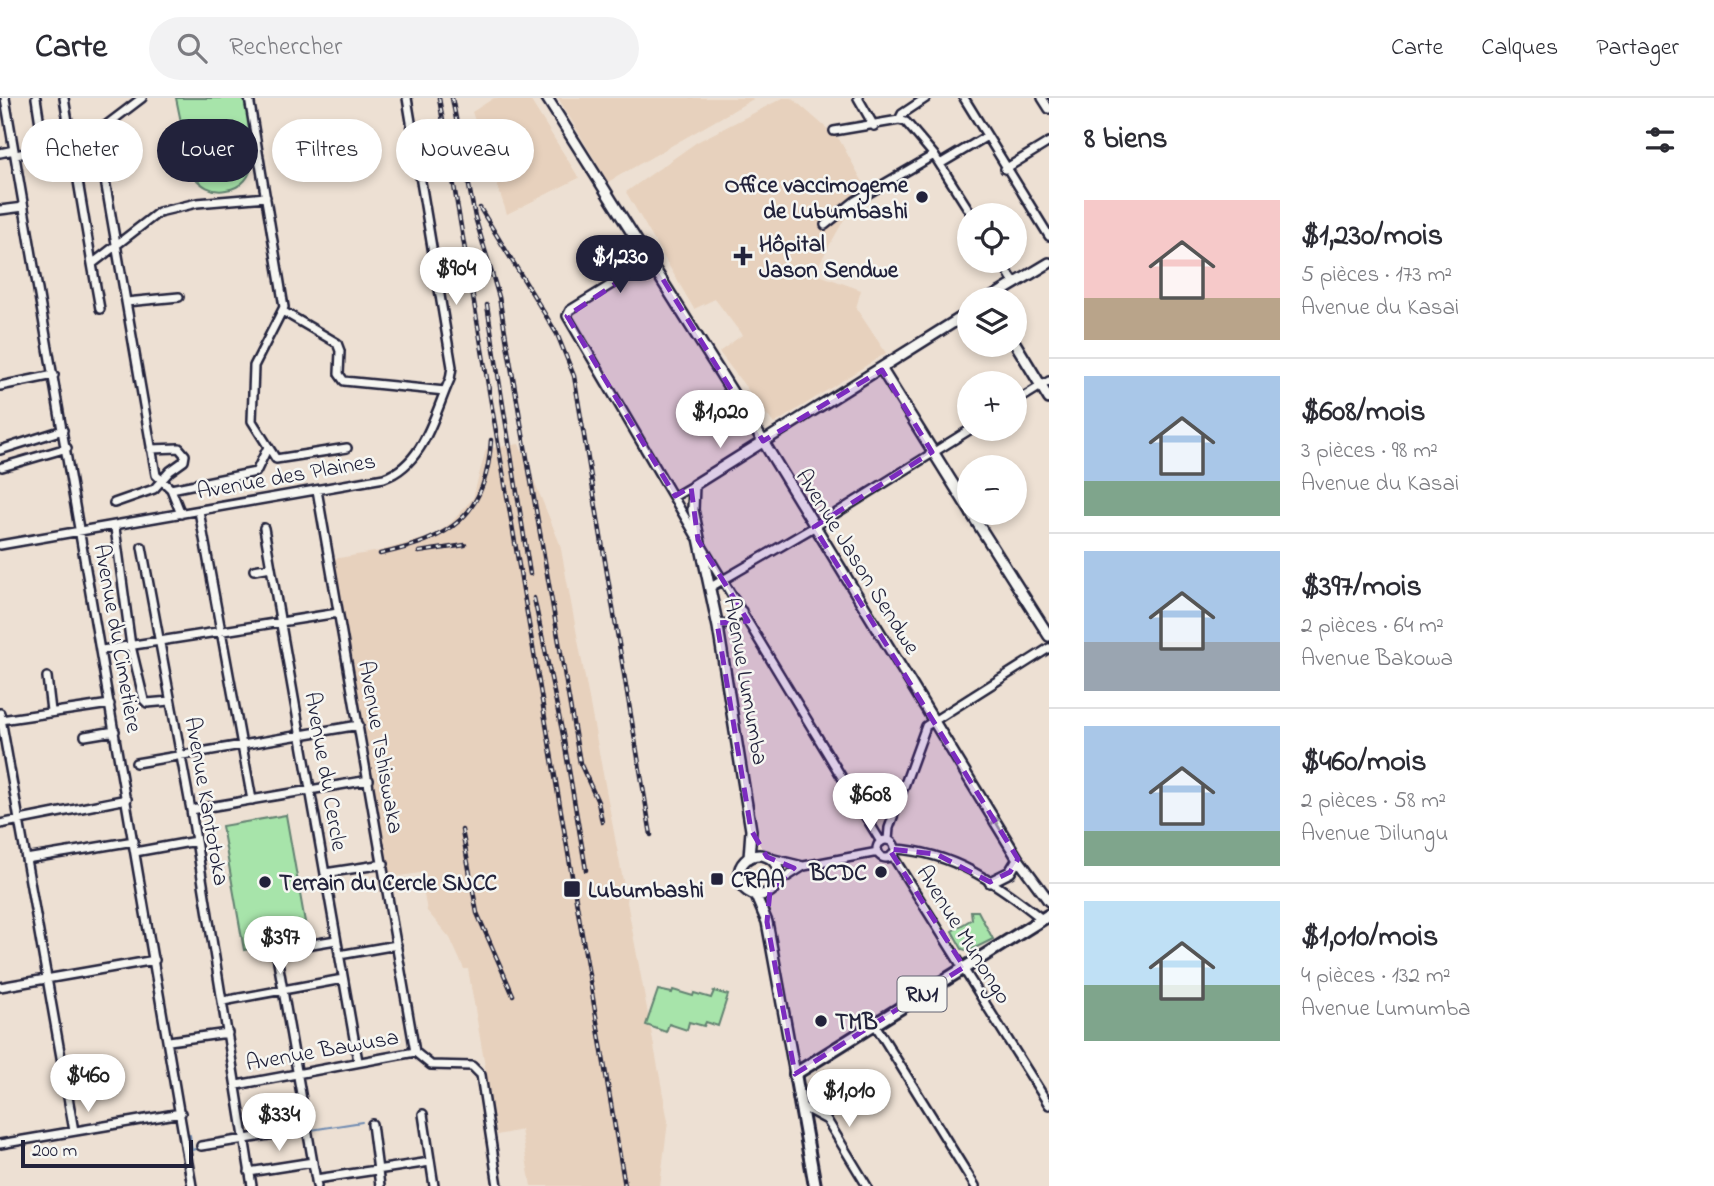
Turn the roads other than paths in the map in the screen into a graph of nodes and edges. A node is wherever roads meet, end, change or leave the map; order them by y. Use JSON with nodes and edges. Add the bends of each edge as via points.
{"nodes":[{"id":1,"x":5,"y":98,"type":"edge"},
{"id":2,"x":36,"y":98,"type":"edge"},
{"id":3,"x":64,"y":98,"type":"edge"},
{"id":4,"x":142,"y":98,"type":"edge"},
{"id":5,"x":249,"y":98,"type":"edge"},
{"id":6,"x":407,"y":98,"type":"edge"},
{"id":7,"x":547,"y":98,"type":"edge"},
{"id":8,"x":858,"y":98,"type":"edge"},
{"id":9,"x":926,"y":98,"type":"edge"},
{"id":10,"x":964,"y":98,"type":"edge"},
{"id":11,"x":1042,"y":98,"type":"edge"},
{"id":12,"x":1049,"y":109,"type":"edge"},
{"id":13,"x":39,"y":119,"type":"edge"},
{"id":14,"x":68,"y":119,"type":"edge"},
{"id":15,"x":116,"y":119,"type":"edge"},
{"id":16,"x":899,"y":120,"type":"junction"},
{"id":17,"x":874,"y":126,"type":"junction"},
{"id":18,"x":834,"y":131,"type":"dead end"},
{"id":19,"x":987,"y":136,"type":"junction"},
{"id":20,"x":1049,"y":142,"type":"edge"},
{"id":21,"x":21,"y":152,"type":"edge"},
{"id":22,"x":0,"y":153,"type":"edge"},
{"id":23,"x":15,"y":153,"type":"junction"},
{"id":24,"x":934,"y":155,"type":"junction"},
{"id":25,"x":940,"y":164,"type":"junction"},
{"id":26,"x":1005,"y":169,"type":"junction"},
{"id":27,"x":78,"y":182,"type":"edge"},
{"id":28,"x":106,"y":182,"type":"edge"},
{"id":29,"x":266,"y":197,"type":"junction"},
{"id":30,"x":964,"y":203,"type":"edge"},
{"id":31,"x":24,"y":206,"type":"junction"},
{"id":32,"x":0,"y":210,"type":"edge"},
{"id":33,"x":825,"y":225,"type":"dead end"},
{"id":34,"x":1049,"y":236,"type":"edge"},
{"id":35,"x":117,"y":244,"type":"junction"},
{"id":36,"x":650,"y":260,"type":"junction"},
{"id":37,"x":1049,"y":263,"type":"edge"},
{"id":38,"x":92,"y":264,"type":"junction"},
{"id":39,"x":1008,"y":273,"type":"edge"},
{"id":40,"x":1015,"y":284,"type":"junction"},
{"id":41,"x":1010,"y":287,"type":"edge"},
{"id":42,"x":179,"y":297,"type":"dead end"},
{"id":43,"x":126,"y":302,"type":"junction"},
{"id":44,"x":100,"y":309,"type":"dead end"},
{"id":45,"x":284,"y":312,"type":"junction"},
{"id":46,"x":957,"y":321,"type":"edge"},
{"id":47,"x":1025,"y":357,"type":"edge"},
{"id":48,"x":882,"y":370,"type":"junction"},
{"id":49,"x":54,"y":374,"type":"junction"},
{"id":50,"x":1045,"y":384,"type":"edge"},
{"id":51,"x":0,"y":386,"type":"edge"},
{"id":52,"x":445,"y":391,"type":"junction"},
{"id":53,"x":1027,"y":395,"type":"edge"},
{"id":54,"x":1049,"y":399,"type":"edge"},
{"id":55,"x":63,"y":430,"type":"junction"},
{"id":56,"x":957,"y":437,"type":"edge"},
{"id":57,"x":0,"y":439,"type":"edge"},
{"id":58,"x":763,"y":441,"type":"junction"},
{"id":59,"x":66,"y":448,"type":"junction"},
{"id":60,"x":347,"y":448,"type":"dead end"},
{"id":61,"x":2,"y":449,"type":"edge"},
{"id":62,"x":151,"y":449,"type":"junction"},
{"id":63,"x":267,"y":449,"type":"junction"},
{"id":64,"x":933,"y":452,"type":"junction"},
{"id":65,"x":2,"y":467,"type":"dead end"},
{"id":66,"x":161,"y":482,"type":"junction"},
{"id":67,"x":694,"y":485,"type":"junction"},
{"id":68,"x":171,"y":489,"type":"junction"},
{"id":69,"x":317,"y":490,"type":"junction"},
{"id":70,"x":957,"y":491,"type":"edge"},
{"id":71,"x":675,"y":496,"type":"junction"},
{"id":72,"x":114,"y":503,"type":"dead end"},
{"id":73,"x":199,"y":511,"type":"junction"},
{"id":74,"x":181,"y":514,"type":"junction"},
{"id":75,"x":978,"y":525,"type":"edge"},
{"id":76,"x":814,"y":527,"type":"junction"},
{"id":77,"x":115,"y":528,"type":"junction"},
{"id":78,"x":264,"y":528,"type":"dead end"},
{"id":79,"x":82,"y":533,"type":"junction"},
{"id":80,"x":698,"y":540,"type":"junction"},
{"id":81,"x":0,"y":545,"type":"edge"},
{"id":82,"x":142,"y":547,"type":"dead end"},
{"id":83,"x":271,"y":567,"type":"junction"},
{"id":84,"x":254,"y":570,"type":"dead end"},
{"id":85,"x":724,"y":582,"type":"junction"},
{"id":86,"x":709,"y":588,"type":"junction"},
{"id":87,"x":743,"y":611,"type":"junction"},
{"id":88,"x":338,"y":613,"type":"junction"},
{"id":89,"x":281,"y":623,"type":"junction"},
{"id":90,"x":717,"y":623,"type":"junction"},
{"id":91,"x":223,"y":632,"type":"junction"},
{"id":92,"x":1049,"y":636,"type":"edge"},
{"id":93,"x":161,"y":642,"type":"junction"},
{"id":94,"x":131,"y":646,"type":"junction"},
{"id":95,"x":1049,"y":648,"type":"edge"},
{"id":96,"x":102,"y":650,"type":"junction"},
{"id":97,"x":47,"y":677,"type":"dead end"},
{"id":98,"x":170,"y":701,"type":"junction"},
{"id":99,"x":110,"y":704,"type":"junction"},
{"id":100,"x":51,"y":711,"type":"junction"},
{"id":101,"x":1,"y":716,"type":"edge"},
{"id":102,"x":934,"y":719,"type":"junction"},
{"id":103,"x":359,"y":726,"type":"junction"},
{"id":104,"x":115,"y":731,"type":"junction"},
{"id":105,"x":85,"y":736,"type":"dead end"},
{"id":106,"x":301,"y":736,"type":"junction"},
{"id":107,"x":242,"y":746,"type":"junction"},
{"id":108,"x":180,"y":755,"type":"junction"},
{"id":109,"x":136,"y":763,"type":"dead end"},
{"id":110,"x":369,"y":780,"type":"junction"},
{"id":111,"x":310,"y":790,"type":"junction"},
{"id":112,"x":127,"y":799,"type":"junction"},
{"id":113,"x":251,"y":800,"type":"junction"},
{"id":114,"x":191,"y":810,"type":"junction"},
{"id":115,"x":18,"y":821,"type":"junction"},
{"id":116,"x":0,"y":824,"type":"edge"},
{"id":117,"x":751,"y":830,"type":"junction"},
{"id":118,"x":134,"y":841,"type":"junction"},
{"id":119,"x":196,"y":841,"type":"junction"},
{"id":120,"x":885,"y":841,"type":"junction"},
{"id":121,"x":135,"y":852,"type":"junction"},
{"id":122,"x":878,"y":852,"type":"junction"},
{"id":123,"x":894,"y":852,"type":"junction"},
{"id":124,"x":749,"y":858,"type":"junction"},
{"id":125,"x":769,"y":858,"type":"junction"},
{"id":126,"x":26,"y":859,"type":"junction"},
{"id":127,"x":1018,"y":859,"type":"junction"},
{"id":128,"x":383,"y":864,"type":"junction"},
{"id":129,"x":804,"y":866,"type":"junction"},
{"id":130,"x":325,"y":873,"type":"junction"},
{"id":131,"x":990,"y":882,"type":"junction"},
{"id":132,"x":777,"y":883,"type":"junction"},
{"id":133,"x":770,"y":891,"type":"junction"},
{"id":134,"x":755,"y":894,"type":"junction"},
{"id":135,"x":1049,"y":901,"type":"edge"},
{"id":136,"x":1047,"y":916,"type":"edge"},
{"id":137,"x":767,"y":922,"type":"junction"},
{"id":138,"x":337,"y":940,"type":"junction"},
{"id":139,"x":397,"y":945,"type":"junction"},
{"id":140,"x":339,"y":955,"type":"junction"},
{"id":141,"x":155,"y":960,"type":"junction"},
{"id":142,"x":964,"y":967,"type":"junction"},
{"id":143,"x":47,"y":979,"type":"junction"},
{"id":144,"x":343,"y":979,"type":"junction"},
{"id":145,"x":0,"y":987,"type":"edge"},
{"id":146,"x":283,"y":990,"type":"junction"},
{"id":147,"x":223,"y":1001,"type":"junction"},
{"id":148,"x":874,"y":1023,"type":"junction"},
{"id":149,"x":228,"y":1032,"type":"junction"},
{"id":150,"x":169,"y":1041,"type":"junction"},
{"id":151,"x":415,"y":1052,"type":"junction"},
{"id":152,"x":358,"y":1061,"type":"junction"},
{"id":153,"x":298,"y":1073,"type":"junction"},
{"id":154,"x":795,"y":1074,"type":"junction"},
{"id":155,"x":237,"y":1084,"type":"junction"},
{"id":156,"x":1049,"y":1105,"type":"edge"},
{"id":157,"x":801,"y":1106,"type":"junction"},
{"id":158,"x":181,"y":1113,"type":"junction"},
{"id":159,"x":423,"y":1114,"type":"dead end"},
{"id":160,"x":372,"y":1124,"type":"dead end"},
{"id":161,"x":307,"y":1129,"type":"junction"},
{"id":162,"x":74,"y":1131,"type":"junction"},
{"id":163,"x":244,"y":1139,"type":"junction"},
{"id":164,"x":0,"y":1144,"type":"edge"},
{"id":165,"x":201,"y":1146,"type":"dead end"},
{"id":166,"x":313,"y":1162,"type":"junction"},
{"id":167,"x":430,"y":1162,"type":"junction"},
{"id":168,"x":378,"y":1170,"type":"junction"},
{"id":169,"x":249,"y":1172,"type":"junction"},
{"id":170,"x":316,"y":1183,"type":"edge"},
{"id":171,"x":192,"y":1186,"type":"edge"},
{"id":172,"x":252,"y":1186,"type":"edge"},
{"id":173,"x":380,"y":1186,"type":"edge"},
{"id":174,"x":434,"y":1186,"type":"edge"},
{"id":175,"x":498,"y":1186,"type":"edge"},
{"id":176,"x":815,"y":1186,"type":"edge"},
{"id":177,"x":867,"y":1186,"type":"edge"},
{"id":178,"x":975,"y":1186,"type":"edge"}],
"edges":[{"from":1,"to":23,"type":"street","name":"Avenue du Cimetière"},
{"from":2,"to":13,"type":"street"},
{"from":3,"to":14,"type":"street"},
{"from":4,"to":15,"type":"street"},
{"from":5,"to":29,"type":"street"},
{"from":6,"to":52,"type":"street","name":"Avenue des Plaines","via":[[451,362]]},
{"from":7,"to":36,"type":"main road","name":"Avenue Jason Sendwe"},
{"from":8,"to":17,"type":"street"},
{"from":9,"to":16,"type":"street"},
{"from":10,"to":19,"type":"street"},
{"from":11,"to":12,"type":"street"},
{"from":16,"to":17,"type":"street"},
{"from":16,"to":24,"type":"street","via":[[910,125]]},
{"from":17,"to":18,"type":"street"},
{"from":19,"to":25,"type":"street"},
{"from":19,"to":26,"type":"street"},
{"from":20,"to":26,"type":"street"},
{"from":21,"to":23,"type":"street"},
{"from":22,"to":23,"type":"street"},
{"from":23,"to":31,"type":"street","name":"Avenue du Cimetière"},
{"from":24,"to":25,"type":"street"},
{"from":24,"to":33,"type":"street","via":[[855,201]]},
{"from":25,"to":30,"type":"street"},
{"from":26,"to":34,"type":"street"},
{"from":27,"to":38,"type":"street"},
{"from":28,"to":35,"type":"street"},
{"from":29,"to":35,"type":"street","via":[[161,211]]},
{"from":29,"to":45,"type":"street"},
{"from":31,"to":32,"type":"street"},
{"from":31,"to":49,"type":"street","name":"Avenue du Cimetière"},
{"from":35,"to":38,"type":"street"},
{"from":35,"to":43,"type":"street"},
{"from":36,"to":58,"type":"main road","name":"Avenue Jason Sendwe"},
{"from":36,"to":71,"type":"street","name":"Avenue Munongo","via":[[568,311],[567,316]]},
{"from":37,"to":40,"type":"main road"},
{"from":38,"to":44,"type":"street"},
{"from":39,"to":40,"type":"street"},
{"from":40,"to":41,"type":"main road"},
{"from":42,"to":43,"type":"street"},
{"from":43,"to":62,"type":"street"},
{"from":45,"to":52,"type":"street","via":[[337,343],[339,374],[344,381]]},
{"from":45,"to":63,"type":"street","via":[[254,366],[252,421]]},
{"from":46,"to":48,"type":"main road"},
{"from":47,"to":50,"type":"main road"},
{"from":48,"to":58,"type":"main road"},
{"from":48,"to":64,"type":"main road"},
{"from":49,"to":51,"type":"street"},
{"from":49,"to":55,"type":"street","name":"Avenue du Cimetière"},
{"from":50,"to":53,"type":"street"},
{"from":50,"to":54,"type":"main road"},
{"from":52,"to":69,"type":"street","name":"Avenue des Plaines","via":[[418,453],[406,468],[384,478]]},
{"from":55,"to":59,"type":"street","name":"Avenue du Cimetière"},
{"from":55,"to":61,"type":"street"},
{"from":56,"to":64,"type":"street"},
{"from":57,"to":61,"type":"street"},
{"from":58,"to":67,"type":"main road"},
{"from":58,"to":76,"type":"main road","name":"Avenue Jason Sendwe"},
{"from":59,"to":65,"type":"street"},
{"from":59,"to":79,"type":"street","name":"Avenue du Cimetière"},
{"from":60,"to":63,"type":"street","via":[[282,459],[272,457]]},
{"from":62,"to":66,"type":"street"},
{"from":62,"to":66,"type":"street","via":[[179,449],[185,455],[180,466]]},
{"from":63,"to":68,"type":"street","via":[[253,474]]},
{"from":64,"to":70,"type":"main road"},
{"from":64,"to":76,"type":"street"},
{"from":66,"to":68,"type":"street"},
{"from":66,"to":72,"type":"street","via":[[147,493]]},
{"from":67,"to":71,"type":"street"},
{"from":67,"to":80,"type":"main road","name":"Avenue Lumumba"},
{"from":68,"to":74,"type":"street"},
{"from":69,"to":73,"type":"street","name":"Avenue des Plaines"},
{"from":69,"to":88,"type":"street","name":"Avenue Tshiswaka"},
{"from":71,"to":80,"type":"street","name":"Avenue Munongo"},
{"from":73,"to":74,"type":"street","name":"Avenue des Plaines"},
{"from":73,"to":91,"type":"street"},
{"from":74,"to":77,"type":"street","name":"Avenue des Plaines"},
{"from":75,"to":92,"type":"main road"},
{"from":76,"to":85,"type":"street"},
{"from":76,"to":102,"type":"main road","name":"Avenue Jason Sendwe"},
{"from":77,"to":79,"type":"street","name":"Avenue des Plaines"},
{"from":77,"to":94,"type":"street"},
{"from":78,"to":83,"type":"street","name":"Avenue du Cercle"},
{"from":79,"to":81,"type":"street","name":"Avenue des Plaines"},
{"from":79,"to":96,"type":"street","name":"Avenue du Cimetière"},
{"from":80,"to":85,"type":"street","name":"Avenue Munongo"},
{"from":80,"to":86,"type":"main road","name":"Avenue Lumumba"},
{"from":82,"to":93,"type":"street","name":"Avenue Kantotoka"},
{"from":83,"to":84,"type":"street"},
{"from":83,"to":89,"type":"street","name":"Avenue du Cercle"},
{"from":85,"to":86,"type":"street"},
{"from":85,"to":87,"type":"street","name":"Avenue Munongo"},
{"from":86,"to":90,"type":"main road","name":"Avenue Lumumba"},
{"from":87,"to":90,"type":"street","via":[[730,624]]},
{"from":87,"to":120,"type":"street","name":"Avenue Munongo"},
{"from":88,"to":89,"type":"street"},
{"from":88,"to":103,"type":"street","name":"Avenue Tshiswaka"},
{"from":89,"to":91,"type":"street"},
{"from":89,"to":106,"type":"street","name":"Avenue du Cercle"},
{"from":90,"to":117,"type":"main road","name":"Avenue Lumumba"},
{"from":91,"to":93,"type":"street"},
{"from":91,"to":107,"type":"street"},
{"from":93,"to":94,"type":"street"},
{"from":93,"to":98,"type":"street","name":"Avenue Kantotoka"},
{"from":94,"to":96,"type":"street"},
{"from":94,"to":98,"type":"street","via":[[145,702]]},
{"from":95,"to":102,"type":"street"},
{"from":96,"to":99,"type":"street","name":"Avenue du Cimetière"},
{"from":97,"to":100,"type":"street"},
{"from":98,"to":108,"type":"street","name":"Avenue Kantotoka"},
{"from":99,"to":100,"type":"street"},
{"from":99,"to":104,"type":"street","name":"Avenue du Cimetière"},
{"from":100,"to":101,"type":"street"},
{"from":101,"to":115,"type":"street"},
{"from":102,"to":120,"type":"street","via":[[920,737]]},
{"from":127,"to":102,"type":"main road","name":"Avenue Jason Sendwe","one_way":true},
{"from":103,"to":106,"type":"street"},
{"from":103,"to":110,"type":"street","name":"Avenue Tshiswaka"},
{"from":104,"to":105,"type":"street"},
{"from":104,"to":112,"type":"street","name":"Avenue du Cimetière"},
{"from":106,"to":107,"type":"street"},
{"from":106,"to":111,"type":"street","name":"Avenue du Cercle"},
{"from":107,"to":108,"type":"street"},
{"from":107,"to":113,"type":"street"},
{"from":108,"to":109,"type":"street"},
{"from":108,"to":114,"type":"street","name":"Avenue Kantotoka"},
{"from":110,"to":111,"type":"street"},
{"from":110,"to":128,"type":"street","name":"Avenue Tshiswaka"},
{"from":111,"to":113,"type":"street"},
{"from":111,"to":130,"type":"street","name":"Avenue du Cercle"},
{"from":112,"to":115,"type":"street"},
{"from":112,"to":118,"type":"street","name":"Avenue du Cimetière"},
{"from":113,"to":114,"type":"street"},
{"from":114,"to":119,"type":"street","name":"Avenue Kantotoka"},
{"from":115,"to":116,"type":"street"},
{"from":115,"to":126,"type":"street"},
{"from":117,"to":124,"type":"main road"},
{"from":117,"to":125,"type":"main road"},
{"from":118,"to":121,"type":"street","name":"Avenue du Cimetière"},
{"from":118,"to":126,"type":"street"},
{"from":119,"to":121,"type":"street"},
{"from":119,"to":147,"type":"street","name":"Avenue Kantotoka"},
{"from":120,"to":122,"type":"street"},
{"from":120,"to":123,"type":"street","name":"Avenue Munongo"},
{"from":121,"to":141,"type":"street","name":"Avenue du Cimetière"},
{"from":122,"to":123,"type":"street","via":[[883,857]]},
{"from":122,"to":129,"type":"street"},
{"from":123,"to":131,"type":"street","via":[[936,854]]},
{"from":123,"to":142,"type":"street","name":"Avenue Munongo"},
{"from":124,"to":125,"type":"main road"},
{"from":124,"to":134,"type":"main road","via":[[741,865],[739,876],[743,887]]},
{"from":125,"to":129,"type":"street"},
{"from":125,"to":132,"type":"main road","via":[[778,868]]},
{"from":126,"to":143,"type":"street"},
{"from":127,"to":131,"type":"main road","via":[[1010,872]]},
{"from":127,"to":135,"type":"main road","name":"Avenue Jason Sendwe"},
{"from":128,"to":130,"type":"street"},
{"from":128,"to":139,"type":"street","name":"Avenue Tshiswaka"},
{"from":129,"to":132,"type":"street"},
{"from":130,"to":138,"type":"street","name":"Avenue du Cercle"},
{"from":131,"to":136,"type":"street"},
{"from":132,"to":133,"type":"main road"},
{"from":133,"to":134,"type":"main road"},
{"from":133,"to":137,"type":"main road"},
{"from":134,"to":137,"type":"main road"},
{"from":136,"to":142,"type":"highway","number":"RN1"},
{"from":137,"to":154,"type":"main road"},
{"from":138,"to":140,"type":"street","name":"Avenue du Cercle"},
{"from":138,"to":146,"type":"street","via":[[276,950]]},
{"from":139,"to":140,"type":"street"},
{"from":139,"to":151,"type":"street","name":"Avenue Tshiswaka"},
{"from":140,"to":144,"type":"street","name":"Avenue du Cercle"},
{"from":141,"to":143,"type":"street"},
{"from":141,"to":150,"type":"street","name":"Avenue du Cimetière"},
{"from":142,"to":148,"type":"highway","number":"RN1"},
{"from":142,"to":156,"type":"street","name":"Avenue Munongo"},
{"from":143,"to":145,"type":"street"},
{"from":143,"to":162,"type":"street"},
{"from":144,"to":146,"type":"street"},
{"from":144,"to":152,"type":"street","name":"Avenue du Cercle"},
{"from":146,"to":147,"type":"street"},
{"from":146,"to":153,"type":"street"},
{"from":147,"to":149,"type":"street","name":"Avenue Kantotoka"},
{"from":148,"to":154,"type":"highway","number":"RN1"},
{"from":148,"to":178,"type":"street"},
{"from":149,"to":150,"type":"street"},
{"from":149,"to":155,"type":"street","name":"Avenue Kantotoka"},
{"from":150,"to":158,"type":"street","name":"Avenue du Cimetière"},
{"from":151,"to":152,"type":"street","name":"Avenue Bawusa"},
{"from":151,"to":175,"type":"street","via":[[432,1065],[471,1066],[481,1075]]},
{"from":152,"to":153,"type":"street","name":"Avenue Bawusa"},
{"from":153,"to":155,"type":"street","name":"Avenue Bawusa"},
{"from":153,"to":161,"type":"street"},
{"from":154,"to":157,"type":"highway"},
{"from":155,"to":163,"type":"street","name":"Avenue Kantotoka"},
{"from":157,"to":176,"type":"highway"},
{"from":157,"to":177,"type":"street","via":[[827,1120]]},
{"from":158,"to":162,"type":"street"},
{"from":158,"to":171,"type":"street","name":"Avenue du Cimetière"},
{"from":159,"to":167,"type":"street"},
{"from":160,"to":168,"type":"street"},
{"from":161,"to":163,"type":"street"},
{"from":161,"to":166,"type":"street"},
{"from":162,"to":164,"type":"street"},
{"from":163,"to":165,"type":"street"},
{"from":163,"to":169,"type":"street","name":"Avenue Kantotoka"},
{"from":166,"to":169,"type":"street"},
{"from":166,"to":170,"type":"street"},
{"from":167,"to":168,"type":"street"},
{"from":167,"to":174,"type":"street"},
{"from":168,"to":170,"type":"street"},
{"from":168,"to":173,"type":"street"},
{"from":169,"to":172,"type":"street","name":"Avenue Kantotoka"}]}
